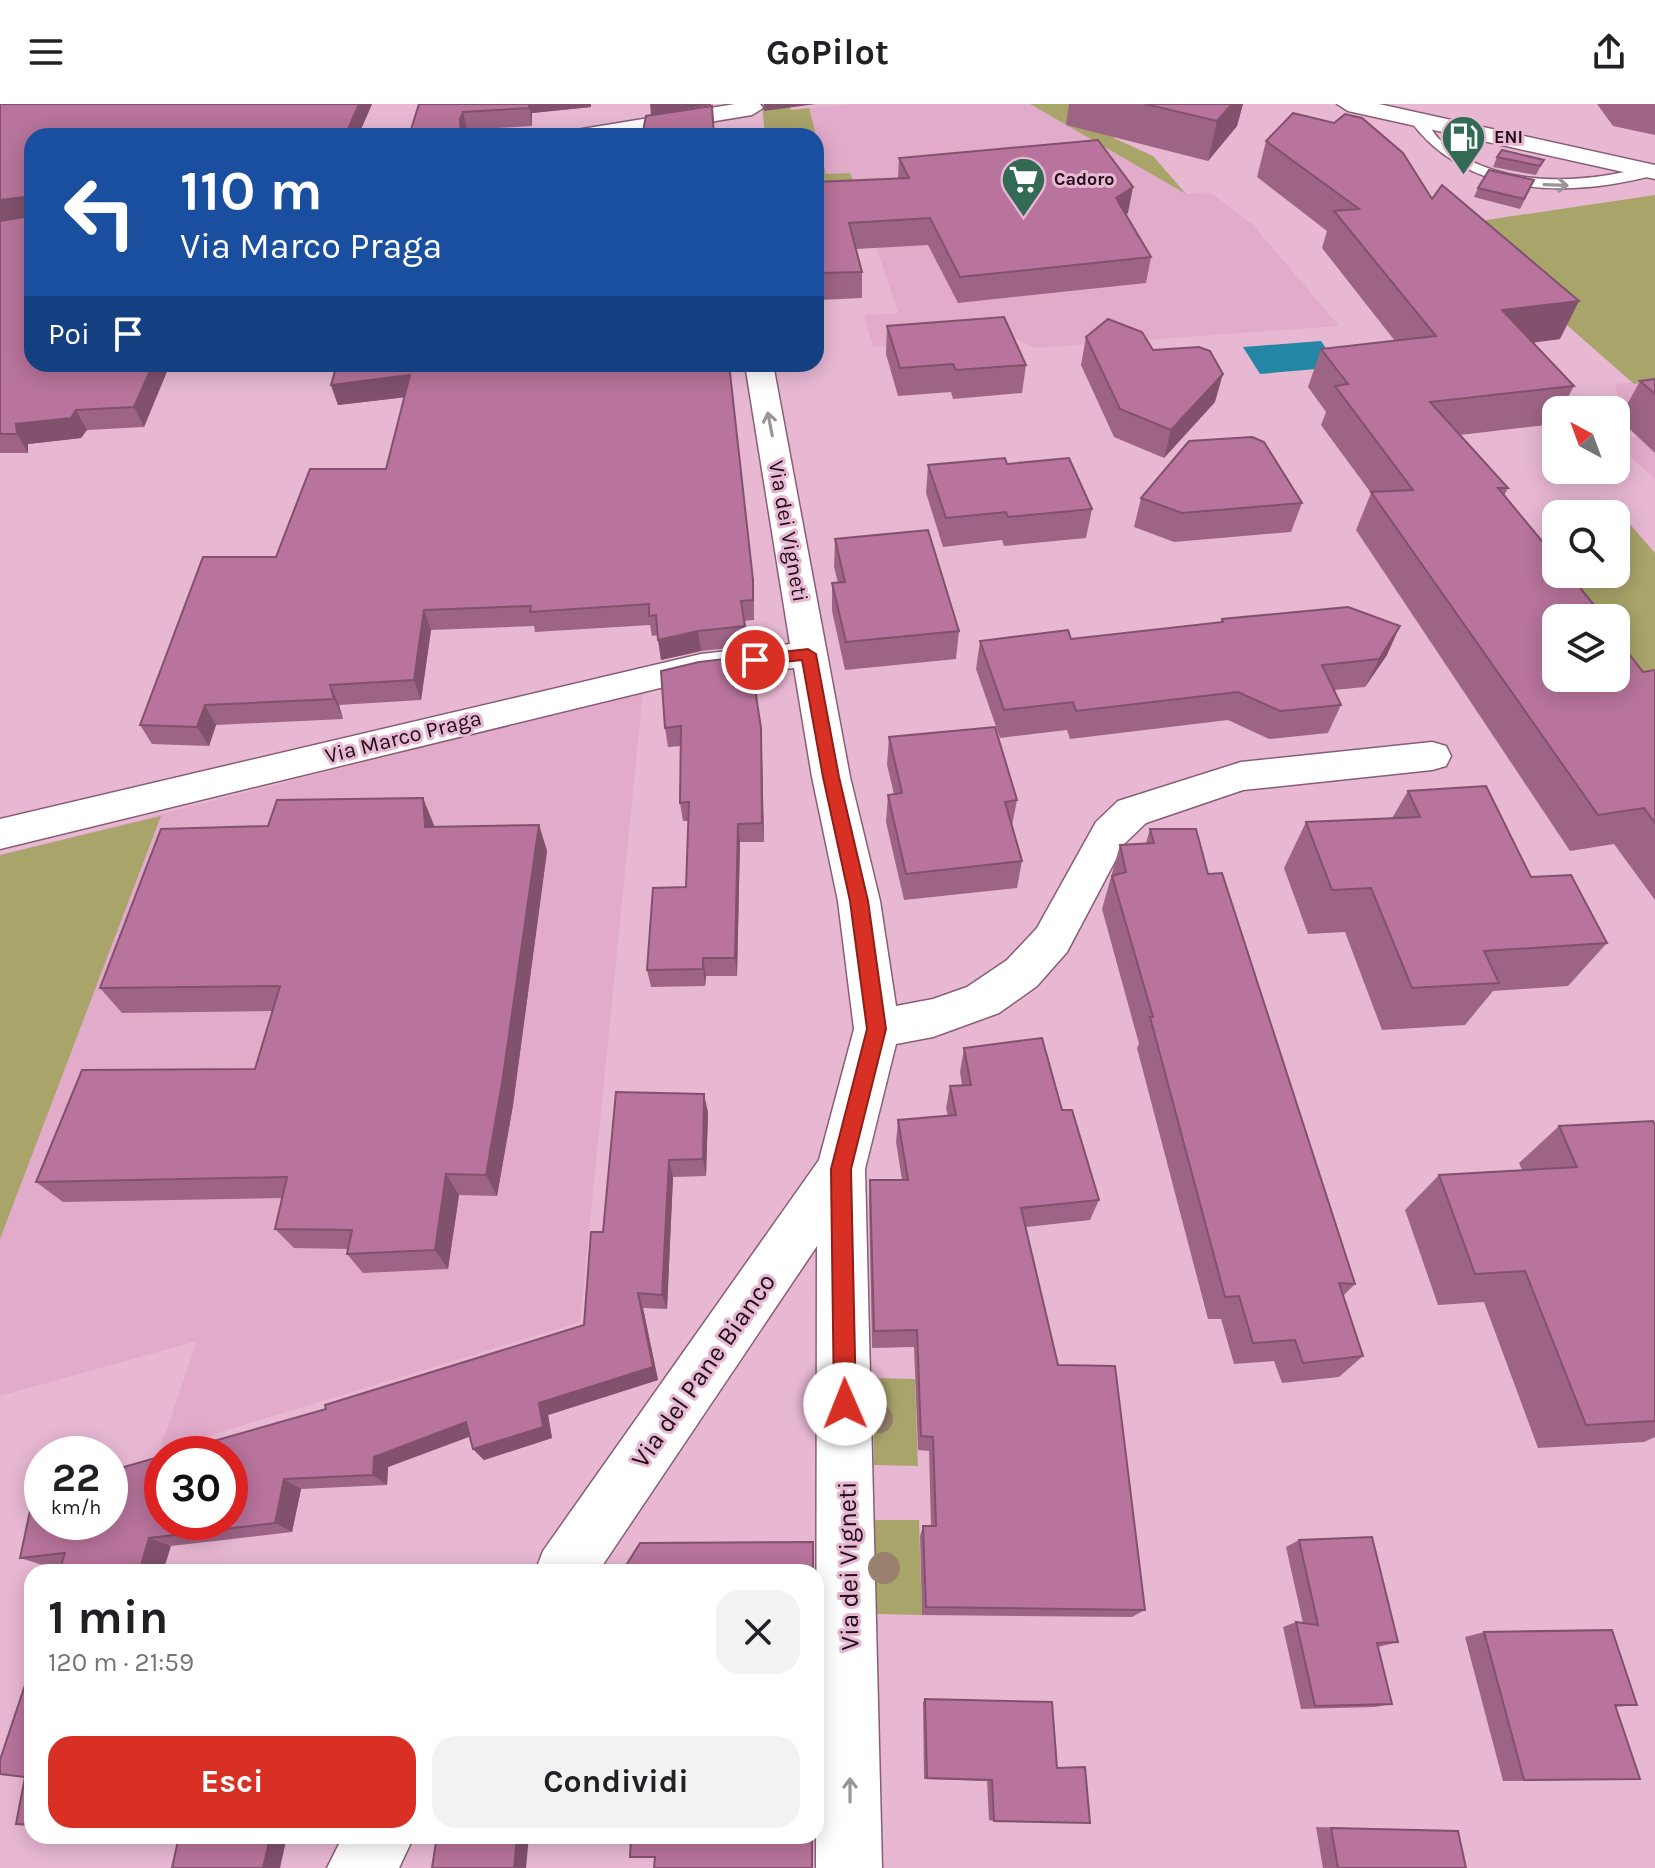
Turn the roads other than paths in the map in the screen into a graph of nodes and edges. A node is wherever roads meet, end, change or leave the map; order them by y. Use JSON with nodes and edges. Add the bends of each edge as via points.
{"nodes":[{"id":1,"x":1348,"y":104,"type":"edge"},
{"id":2,"x":752,"y":113,"type":"edge"},
{"id":3,"x":1416,"y":119,"type":"junction"},
{"id":4,"x":641,"y":128,"type":"edge"},
{"id":5,"x":1654,"y":171,"type":"edge"},
{"id":6,"x":761,"y":372,"type":"edge"},
{"id":7,"x":808,"y":654,"type":"junction"},
{"id":8,"x":1432,"y":756,"type":"dead end"},
{"id":9,"x":0,"y":834,"type":"edge"},
{"id":10,"x":877,"y":1029,"type":"junction"},
{"id":11,"x":841,"y":1169,"type":"junction"},
{"id":12,"x":569,"y":1564,"type":"edge"},
{"id":13,"x":376,"y":1844,"type":"edge"},
{"id":14,"x":360,"y":1868,"type":"edge"},
{"id":15,"x":849,"y":1868,"type":"edge"}],
"edges":[{"from":1,"to":3,"type":"street"},
{"from":2,"to":4,"type":"street"},
{"from":3,"to":5,"type":"street"},
{"from":3,"to":5,"type":"lane","one_way":true,"via":[[1439,148],[1476,167],[1537,184],[1585,185]]},
{"from":7,"to":6,"type":"street","name":"Via dei Vigneti","one_way":true},
{"from":7,"to":9,"type":"street","name":"Via Marco Praga","via":[[701,666]]},
{"from":7,"to":10,"type":"street","name":"Via dei Vigneti","via":[[859,901]]},
{"from":8,"to":10,"type":"street","via":[[1241,776],[1132,812],[1110,833],[1052,940],[1022,973],[983,1000],[933,1018]]},
{"from":10,"to":11,"type":"street","name":"Via dei Vigneti"},
{"from":11,"to":12,"type":"street","name":"Via del Pane Bianco"},
{"from":15,"to":11,"type":"street","name":"Via dei Vigneti","one_way":true},
{"from":13,"to":14,"type":"street"}]}
